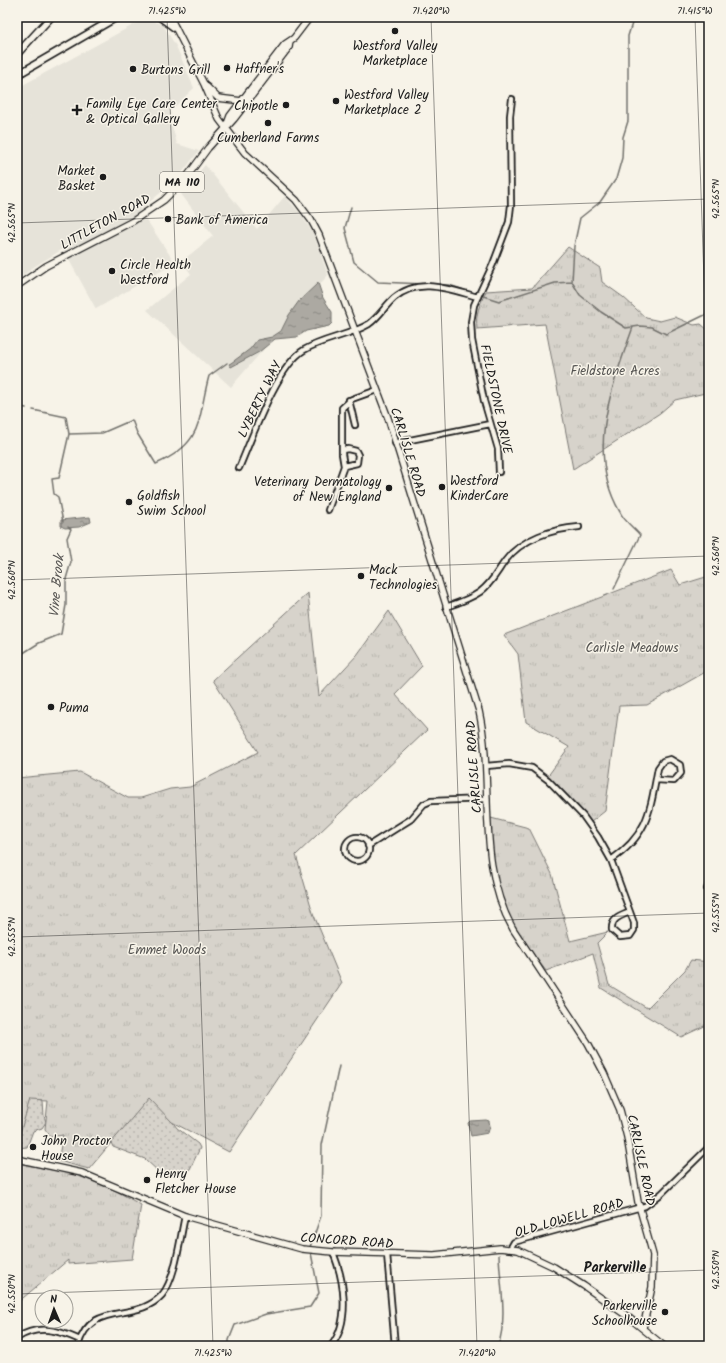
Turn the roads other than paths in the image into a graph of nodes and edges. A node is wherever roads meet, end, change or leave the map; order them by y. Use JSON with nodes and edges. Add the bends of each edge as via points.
{"nodes":[{"id":1,"x":51,"y":17,"type":"edge"},
{"id":2,"x":160,"y":17,"type":"edge"},
{"id":3,"x":170,"y":17,"type":"edge"},
{"id":4,"x":310,"y":17,"type":"edge"},
{"id":5,"x":117,"y":18,"type":"edge"},
{"id":6,"x":175,"y":28,"type":"junction"},
{"id":7,"x":290,"y":41,"type":"junction"},
{"id":8,"x":17,"y":54,"type":"edge"},
{"id":9,"x":17,"y":75,"type":"edge"},
{"id":10,"x":204,"y":84,"type":"junction"},
{"id":11,"x":512,"y":99,"type":"dead end"},
{"id":12,"x":242,"y":100,"type":"junction"},
{"id":13,"x":225,"y":128,"type":"junction"},
{"id":14,"x":17,"y":286,"type":"edge"},
{"id":15,"x":478,"y":297,"type":"junction"},
{"id":16,"x":354,"y":330,"type":"junction"},
{"id":17,"x":377,"y":390,"type":"junction"},
{"id":18,"x":349,"y":400,"type":"junction"},
{"id":19,"x":490,"y":424,"type":"junction"},
{"id":20,"x":355,"y":425,"type":"dead end"},
{"id":21,"x":396,"y":443,"type":"junction"},
{"id":22,"x":342,"y":450,"type":"junction"},
{"id":23,"x":344,"y":466,"type":"junction"},
{"id":24,"x":239,"y":468,"type":"dead end"},
{"id":25,"x":499,"y":472,"type":"dead end"},
{"id":26,"x":328,"y":510,"type":"dead end"},
{"id":27,"x":579,"y":527,"type":"dead end"},
{"id":28,"x":446,"y":607,"type":"junction"},
{"id":29,"x":486,"y":766,"type":"junction"},
{"id":30,"x":656,"y":780,"type":"junction"},
{"id":31,"x":487,"y":799,"type":"junction"},
{"id":32,"x":368,"y":846,"type":"junction"},
{"id":33,"x":611,"y":860,"type":"junction"},
{"id":34,"x":709,"y":884,"type":"edge"},
{"id":35,"x":709,"y":894,"type":"edge"},
{"id":36,"x":630,"y":912,"type":"junction"},
{"id":37,"x":709,"y":1147,"type":"edge"},
{"id":38,"x":17,"y":1159,"type":"edge"},
{"id":39,"x":640,"y":1208,"type":"junction"},
{"id":40,"x":185,"y":1216,"type":"junction"},
{"id":41,"x":510,"y":1249,"type":"junction"},
{"id":42,"x":333,"y":1252,"type":"junction"},
{"id":43,"x":387,"y":1254,"type":"junction"},
{"id":44,"x":643,"y":1328,"type":"junction"},
{"id":45,"x":17,"y":1338,"type":"edge"},
{"id":46,"x":80,"y":1340,"type":"junction"},
{"id":47,"x":78,"y":1346,"type":"edge"},
{"id":48,"x":331,"y":1346,"type":"edge"},
{"id":49,"x":395,"y":1346,"type":"edge"},
{"id":50,"x":664,"y":1346,"type":"edge"}],
"edges":[{"from":1,"to":8,"type":"highway"},
{"from":2,"to":6,"type":"highway"},
{"from":3,"to":6,"type":"main road"},
{"from":4,"to":7,"type":"main road","name":"LITTLETON ROAD","number":"MA 110"},
{"from":5,"to":9,"type":"highway"},
{"from":6,"to":10,"type":"main road"},
{"from":7,"to":12,"type":"main road","name":"LITTLETON ROAD","number":"MA 110","via":[[284,44]]},
{"from":7,"to":13,"type":"main road","name":"LITTLETON ROAD","number":"MA 110","via":[[289,47]]},
{"from":10,"to":12,"type":"main road","via":[[218,98]]},
{"from":10,"to":13,"type":"main road","name":"CARLISLE ROAD"},
{"from":11,"to":15,"type":"street","name":"FIELDSTONE DRIVE","via":[[509,222]]},
{"from":12,"to":13,"type":"main road","name":"LITTLETON ROAD","number":"MA 110"},
{"from":13,"to":14,"type":"main road","name":"LITTLETON ROAD","number":"MA 110","via":[[178,186],[151,210],[46,266]]},
{"from":13,"to":16,"type":"main road","name":"CARLISLE ROAD","via":[[245,153],[296,200],[310,220],[329,261]]},
{"from":15,"to":16,"type":"street","name":"LYBERTY WAY","via":[[441,287],[409,289],[392,300],[369,324]]},
{"from":15,"to":19,"type":"street","name":"FIELDSTONE DRIVE","via":[[472,313],[472,340]]},
{"from":16,"to":17,"type":"main road","name":"CARLISLE ROAD"},
{"from":16,"to":24,"type":"street","name":"LYBERTY WAY","via":[[309,347],[290,361],[277,381]]},
{"from":17,"to":18,"type":"street"},
{"from":17,"to":21,"type":"main road","name":"CARLISLE ROAD"},
{"from":18,"to":20,"type":"street"},
{"from":18,"to":22,"type":"street","via":[[342,411]]},
{"from":19,"to":21,"type":"street"},
{"from":19,"to":25,"type":"street","name":"FIELDSTONE DRIVE","via":[[498,449]]},
{"from":21,"to":28,"type":"main road","name":"CARLISLE ROAD"},
{"from":22,"to":23,"type":"street"},
{"from":22,"to":23,"type":"street","via":[[356,451],[358,455],[357,463]]},
{"from":23,"to":26,"type":"street"},
{"from":27,"to":28,"type":"street","via":[[559,529],[525,543],[508,557],[484,589],[470,598]]},
{"from":28,"to":29,"type":"main road","name":"CARLISLE ROAD","via":[[479,711],[484,733]]},
{"from":29,"to":31,"type":"main road","name":"CARLISLE ROAD"},
{"from":29,"to":33,"type":"street","via":[[519,764],[543,775],[583,816]]},
{"from":30,"to":30,"type":"street","via":[[662,762],[670,759],[680,765],[681,773],[674,781]]},
{"from":30,"to":33,"type":"street","via":[[647,817],[639,835],[629,847]]},
{"from":31,"to":32,"type":"street","via":[[431,801],[424,804],[411,819]]},
{"from":31,"to":39,"type":"main road","name":"CARLISLE ROAD","via":[[490,863],[502,909],[604,1073],[624,1123]]},
{"from":32,"to":32,"type":"street","via":[[366,856],[360,860],[350,858],[345,852],[348,841],[355,837],[363,838]]},
{"from":33,"to":36,"type":"street"},
{"from":34,"to":35,"type":"street"},
{"from":36,"to":36,"type":"street","via":[[634,930],[630,936],[620,937],[612,930],[613,922]]},
{"from":37,"to":39,"type":"street","name":"OLD LOWELL ROAD","via":[[652,1202]]},
{"from":38,"to":40,"type":"main road","name":"CONCORD ROAD","via":[[86,1174]]},
{"from":39,"to":41,"type":"street","name":"OLD LOWELL ROAD","via":[[514,1242]]},
{"from":39,"to":44,"type":"main road","name":"CARLISLE ROAD","via":[[652,1245],[654,1268]]},
{"from":40,"to":42,"type":"main road","name":"CONCORD ROAD","via":[[293,1247]]},
{"from":40,"to":46,"type":"street","via":[[171,1278],[162,1295],[146,1307],[106,1315],[94,1321],[87,1327]]},
{"from":41,"to":43,"type":"main road","name":"CONCORD ROAD","via":[[442,1255]]},
{"from":41,"to":44,"type":"main road","name":"CONCORD ROAD","via":[[529,1254],[554,1267],[597,1294]]},
{"from":42,"to":43,"type":"main road","name":"CONCORD ROAD"},
{"from":42,"to":48,"type":"street","via":[[341,1277],[342,1310],[339,1334]]},
{"from":43,"to":49,"type":"street"},
{"from":44,"to":50,"type":"main road"},
{"from":45,"to":46,"type":"street","via":[[34,1330],[48,1329]]},
{"from":46,"to":47,"type":"street"}]}
